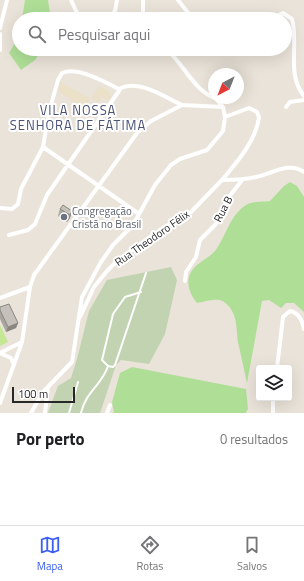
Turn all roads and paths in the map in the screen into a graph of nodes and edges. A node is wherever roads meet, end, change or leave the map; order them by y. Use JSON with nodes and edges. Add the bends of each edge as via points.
{"nodes":[{"id":1,"x":7,"y":0,"type":"edge"},
{"id":2,"x":71,"y":0,"type":"edge"},
{"id":3,"x":117,"y":0,"type":"edge"},
{"id":4,"x":143,"y":0,"type":"edge"},
{"id":5,"x":178,"y":0,"type":"edge"},
{"id":6,"x":77,"y":12,"type":"edge"},
{"id":7,"x":113,"y":12,"type":"edge"},
{"id":8,"x":143,"y":12,"type":"edge"},
{"id":9,"x":187,"y":12,"type":"edge"},
{"id":10,"x":292,"y":21,"type":"edge"},
{"id":11,"x":0,"y":28,"type":"edge"},
{"id":12,"x":0,"y":34,"type":"edge"},
{"id":13,"x":0,"y":50,"type":"edge"},
{"id":14,"x":173,"y":56,"type":"edge"},
{"id":15,"x":119,"y":90,"type":"junction"},
{"id":16,"x":208,"y":94,"type":"edge"},
{"id":17,"x":304,"y":96,"type":"edge"},
{"id":18,"x":304,"y":100,"type":"edge"},
{"id":19,"x":220,"y":104,"type":"edge"},
{"id":20,"x":182,"y":106,"type":"junction"},
{"id":21,"x":223,"y":107,"type":"junction"},
{"id":22,"x":286,"y":107,"type":"dead end"},
{"id":23,"x":225,"y":117,"type":"junction"},
{"id":24,"x":43,"y":147,"type":"junction"},
{"id":25,"x":67,"y":165,"type":"junction"},
{"id":26,"x":304,"y":172,"type":"edge"},
{"id":27,"x":243,"y":179,"type":"junction"},
{"id":28,"x":222,"y":180,"type":"junction"},
{"id":29,"x":99,"y":186,"type":"junction"},
{"id":30,"x":0,"y":208,"type":"edge"},
{"id":31,"x":138,"y":216,"type":"junction"},
{"id":32,"x":9,"y":236,"type":"dead end"},
{"id":33,"x":146,"y":273,"type":"dead end"},
{"id":34,"x":185,"y":281,"type":"dead end"},
{"id":35,"x":30,"y":287,"type":"junction"},
{"id":36,"x":141,"y":292,"type":"junction"},
{"id":37,"x":0,"y":298,"type":"edge"},
{"id":38,"x":79,"y":320,"type":"junction"},
{"id":39,"x":304,"y":329,"type":"edge"},
{"id":40,"x":22,"y":342,"type":"junction"},
{"id":41,"x":0,"y":353,"type":"edge"},
{"id":42,"x":14,"y":365,"type":"junction"},
{"id":43,"x":277,"y":365,"type":"edge"},
{"id":44,"x":108,"y":366,"type":"junction"},
{"id":45,"x":78,"y":382,"type":"dead end"},
{"id":46,"x":48,"y":387,"type":"junction"},
{"id":47,"x":273,"y":401,"type":"edge"},
{"id":48,"x":0,"y":403,"type":"edge"},
{"id":49,"x":110,"y":405,"type":"dead end"},
{"id":50,"x":31,"y":413,"type":"edge"},
{"id":51,"x":45,"y":413,"type":"edge"},
{"id":52,"x":69,"y":413,"type":"edge"},
{"id":53,"x":81,"y":413,"type":"edge"},
{"id":54,"x":107,"y":413,"type":"edge"},
{"id":55,"x":273,"y":413,"type":"edge"}],
"edges":[{"from":1,"to":11,"type":"street"},
{"from":2,"to":6,"type":"street"},
{"from":3,"to":7,"type":"street"},
{"from":4,"to":8,"type":"street"},
{"from":5,"to":9,"type":"street"},
{"from":10,"to":17,"type":"street","via":[[293,61],[299,89]]},
{"from":12,"to":13,"type":"street"},
{"from":14,"to":16,"type":"street","via":[[198,88]]},
{"from":15,"to":20,"type":"street","via":[[126,86],[146,89]]},
{"from":15,"to":24,"type":"street","via":[[91,76],[70,72],[62,74],[58,80]]},
{"from":15,"to":25,"type":"street"},
{"from":18,"to":22,"type":"street","via":[[290,102]]},
{"from":19,"to":21,"type":"street"},
{"from":20,"to":21,"type":"street"},
{"from":20,"to":29,"type":"street","via":[[151,121],[136,133]]},
{"from":21,"to":23,"type":"street"},
{"from":23,"to":28,"type":"street","name":"Rua Theodoro Félix","via":[[249,108],[257,112],[259,117],[240,158]]},
{"from":23,"to":31,"type":"street","via":[[224,131],[214,144],[203,152],[180,159],[171,165],[155,185]]},
{"from":24,"to":25,"type":"street"},
{"from":24,"to":30,"type":"street","via":[[21,189],[18,204],[12,209]]},
{"from":25,"to":29,"type":"street"},
{"from":25,"to":32,"type":"street","via":[[47,195],[33,226]]},
{"from":26,"to":27,"type":"street","via":[[291,167]]},
{"from":27,"to":28,"type":"street"},
{"from":27,"to":34,"type":"street","name":"Rua B","via":[[228,198],[216,224],[200,240],[196,257],[186,272]]},
{"from":28,"to":38,"type":"street","name":"Rua Theodoro Félix","via":[[191,212],[163,228],[107,270],[89,296]]},
{"from":29,"to":31,"type":"street"},
{"from":29,"to":35,"type":"street","via":[[40,265]]},
{"from":31,"to":38,"type":"street","via":[[108,252],[88,282],[80,305]]},
{"from":33,"to":36,"type":"lane"},
{"from":35,"to":37,"type":"street"},
{"from":35,"to":40,"type":"street"},
{"from":36,"to":44,"type":"lane","via":[[115,365]]},
{"from":36,"to":44,"type":"lane","via":[[126,297],[113,314],[102,360]]},
{"from":38,"to":46,"type":"street","via":[[72,362]]},
{"from":39,"to":43,"type":"street","via":[[295,312],[290,311],[283,317]]},
{"from":40,"to":41,"type":"street"},
{"from":40,"to":42,"type":"street"},
{"from":41,"to":42,"type":"street","via":[[11,358]]},
{"from":42,"to":48,"type":"street"},
{"from":44,"to":53,"type":"lane","via":[[102,378],[86,397]]},
{"from":45,"to":52,"type":"lane"},
{"from":46,"to":50,"type":"street"},
{"from":46,"to":51,"type":"street"},
{"from":47,"to":55,"type":"street"},
{"from":49,"to":54,"type":"street"}]}
